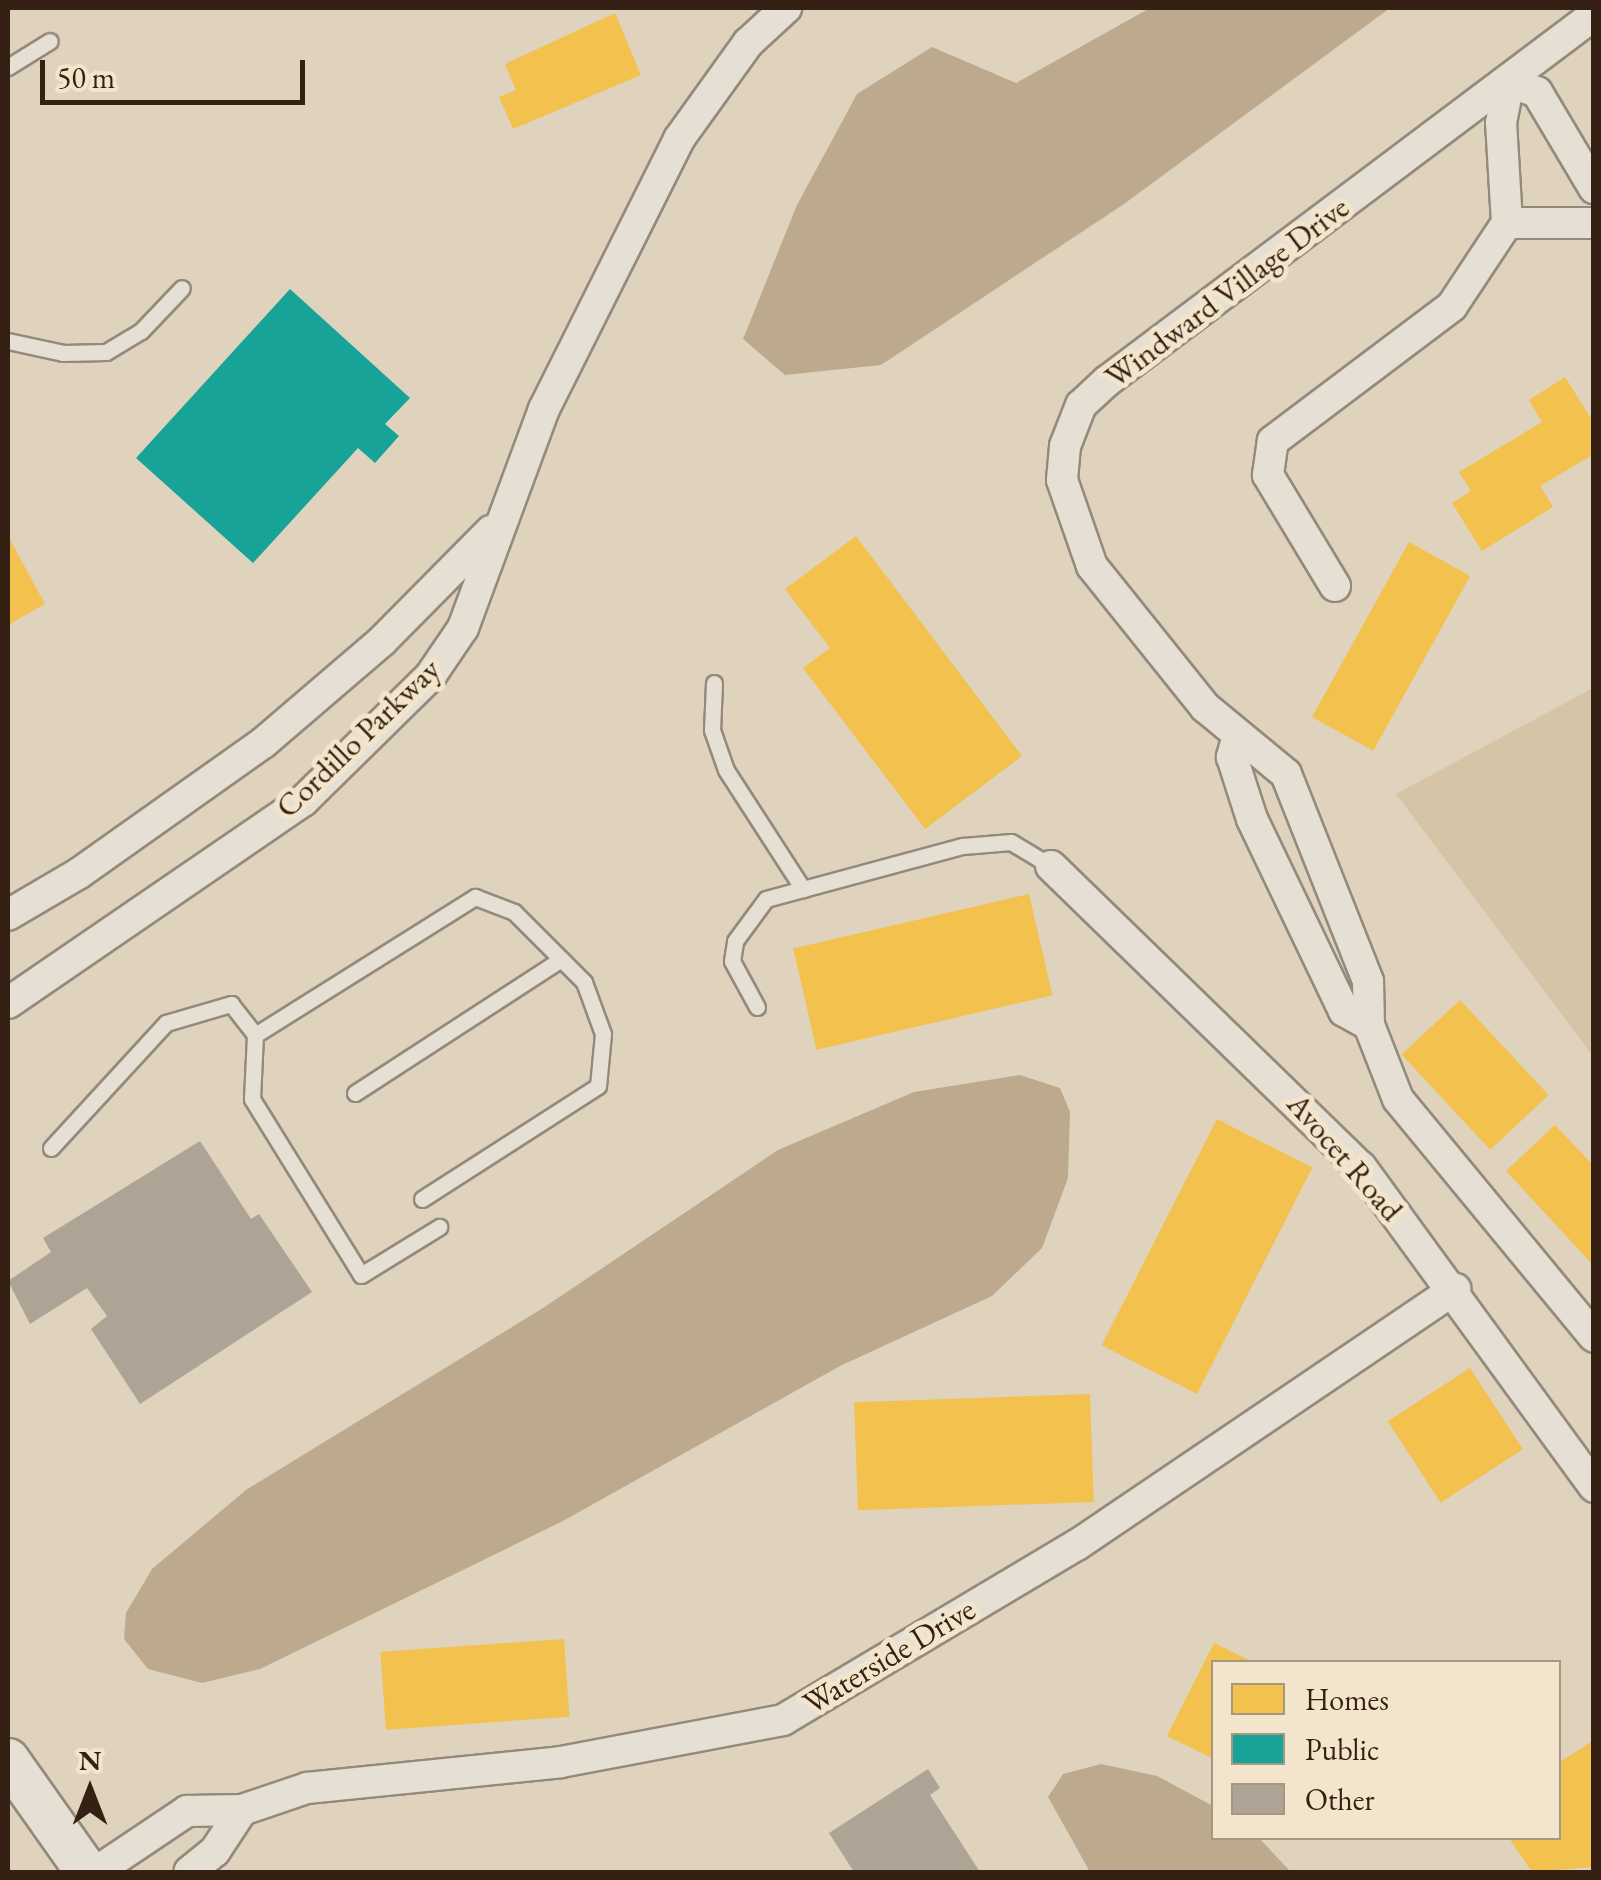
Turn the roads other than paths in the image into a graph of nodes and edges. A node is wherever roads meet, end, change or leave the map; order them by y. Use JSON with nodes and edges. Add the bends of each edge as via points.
{"nodes":[{"id":1,"x":786,"y":8,"type":"edge"},
{"id":2,"x":1594,"y":16,"type":"edge"},
{"id":3,"x":50,"y":41,"type":"dead end"},
{"id":4,"x":8,"y":67,"type":"edge"},
{"id":5,"x":1508,"y":82,"type":"junction"},
{"id":6,"x":1594,"y":188,"type":"edge"},
{"id":7,"x":1506,"y":223,"type":"junction"},
{"id":8,"x":1594,"y":223,"type":"edge"},
{"id":9,"x":182,"y":288,"type":"dead end"},
{"id":10,"x":8,"y":341,"type":"edge"},
{"id":11,"x":497,"y":525,"type":"junction"},
{"id":12,"x":1335,"y":586,"type":"dead end"},
{"id":13,"x":714,"y":683,"type":"dead end"},
{"id":14,"x":1236,"y":738,"type":"junction"},
{"id":15,"x":1051,"y":866,"type":"joint"},
{"id":16,"x":803,"y":889,"type":"junction"},
{"id":17,"x":8,"y":915,"type":"edge"},
{"id":18,"x":561,"y":959,"type":"junction"},
{"id":19,"x":8,"y":1003,"type":"edge"},
{"id":20,"x":757,"y":1007,"type":"dead end"},
{"id":21,"x":1369,"y":1025,"type":"junction"},
{"id":22,"x":255,"y":1035,"type":"junction"},
{"id":23,"x":355,"y":1094,"type":"dead end"},
{"id":24,"x":51,"y":1148,"type":"dead end"},
{"id":25,"x":422,"y":1200,"type":"dead end"},
{"id":26,"x":439,"y":1228,"type":"dead end"},
{"id":27,"x":1455,"y":1289,"type":"junction"},
{"id":28,"x":1594,"y":1337,"type":"edge"},
{"id":29,"x":1594,"y":1487,"type":"edge"},
{"id":30,"x":8,"y":1760,"type":"edge"},
{"id":31,"x":242,"y":1810,"type":"junction"},
{"id":32,"x":87,"y":1872,"type":"edge"},
{"id":33,"x":96,"y":1872,"type":"edge"},
{"id":34,"x":189,"y":1872,"type":"edge"}],
"edges":[{"from":1,"to":11,"type":"street","name":"Cordillo Parkway","via":[[748,43],[679,140],[588,314]]},
{"from":2,"to":5,"type":"street","name":"Windward Village Drive"},
{"from":3,"to":4,"type":"lane"},
{"from":5,"to":6,"type":"street","via":[[1537,92]]},
{"from":5,"to":7,"type":"street","via":[[1500,123]]},
{"from":5,"to":14,"type":"street","name":"Windward Village Drive","via":[[1081,405],[1065,446],[1062,480],[1077,536],[1144,633]]},
{"from":7,"to":8,"type":"street"},
{"from":7,"to":12,"type":"street","via":[[1452,306],[1273,441],[1268,475]]},
{"from":9,"to":10,"type":"lane","via":[[140,331],[106,352],[63,353]]},
{"from":11,"to":17,"type":"street","name":"Cordillo Parkway","via":[[382,641],[263,743],[78,874]]},
{"from":11,"to":19,"type":"street","name":"Cordillo Parkway","via":[[463,628],[431,675],[304,800]]},
{"from":13,"to":16,"type":"lane","via":[[712,730],[726,770]]},
{"from":14,"to":21,"type":"street","name":"Windward Village Drive","via":[[1232,757],[1252,819],[1344,1012]]},
{"from":14,"to":21,"type":"street","name":"Windward Village Drive","via":[[1286,774],[1368,981]]},
{"from":15,"to":16,"type":"lane","via":[[1012,842],[979,844]]},
{"from":15,"to":27,"type":"street","name":"Avocet Road","via":[[1147,964],[1286,1088],[1361,1167]]},
{"from":16,"to":20,"type":"lane","via":[[766,899],[736,940],[732,961]]},
{"from":18,"to":22,"type":"lane","via":[[514,912],[475,897]]},
{"from":18,"to":23,"type":"lane"},
{"from":18,"to":25,"type":"lane","via":[[584,982],[603,1034],[598,1086]]},
{"from":21,"to":28,"type":"street","name":"Windward Village Drive","via":[[1398,1099]]},
{"from":22,"to":24,"type":"lane","via":[[231,1004],[166,1023]]},
{"from":22,"to":26,"type":"lane","via":[[252,1099],[361,1275]]},
{"from":27,"to":29,"type":"street","name":"Avocet Road"},
{"from":27,"to":31,"type":"street","name":"Waterside Drive","via":[[1077,1546],[783,1720],[561,1762],[307,1788]]},
{"from":30,"to":32,"type":"main road"},
{"from":31,"to":33,"type":"street","name":"Waterside Drive","via":[[187,1811]]},
{"from":31,"to":34,"type":"street","via":[[215,1850]]}]}
